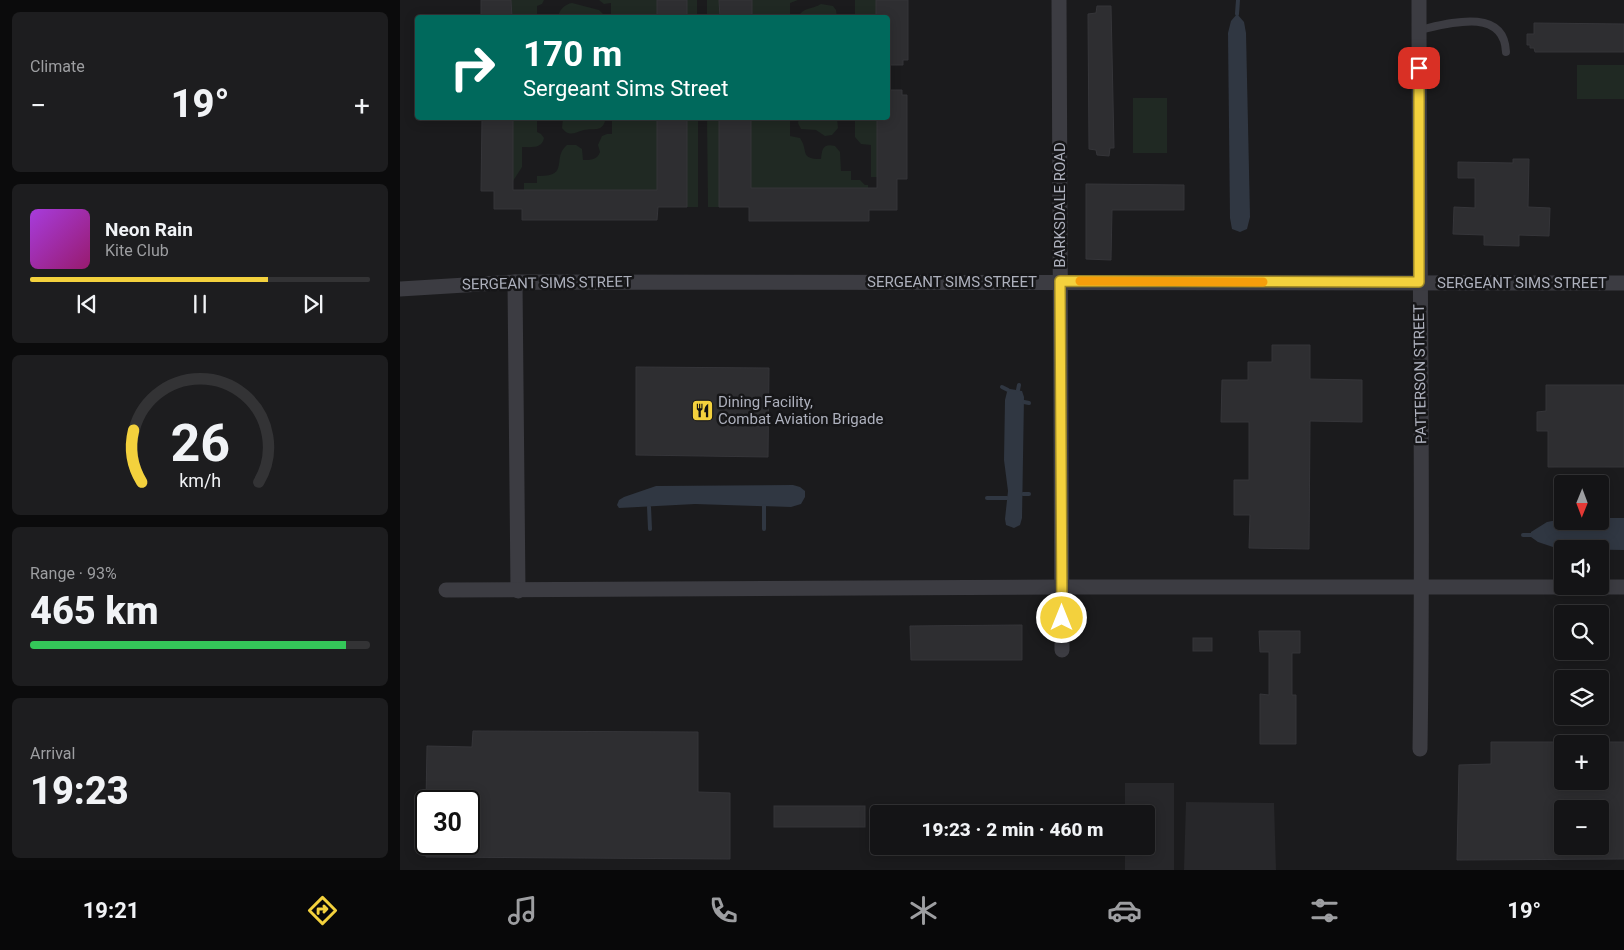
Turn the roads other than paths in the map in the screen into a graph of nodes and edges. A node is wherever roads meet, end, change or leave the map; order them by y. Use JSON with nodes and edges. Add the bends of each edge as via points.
{"nodes":[{"id":1,"x":1059,"y":0,"type":"edge"},
{"id":2,"x":1419,"y":0,"type":"edge"},
{"id":3,"x":1419,"y":30,"type":"junction"},
{"id":4,"x":1506,"y":52,"type":"dead end"},
{"id":5,"x":1060,"y":281,"type":"junction"},
{"id":6,"x":515,"y":282,"type":"junction"},
{"id":7,"x":1419,"y":282,"type":"junction"},
{"id":8,"x":1624,"y":283,"type":"edge"},
{"id":9,"x":400,"y":289,"type":"edge"},
{"id":10,"x":1624,"y":587,"type":"edge"},
{"id":11,"x":1061,"y":588,"type":"junction"},
{"id":12,"x":1422,"y":588,"type":"junction"},
{"id":13,"x":446,"y":590,"type":"dead end"},
{"id":14,"x":518,"y":590,"type":"junction"},
{"id":15,"x":1062,"y":650,"type":"dead end"},
{"id":16,"x":1420,"y":749,"type":"dead end"}],
"edges":[{"from":1,"to":5,"type":"street","name":"BARKSDALE ROAD"},
{"from":2,"to":3,"type":"street","name":"PATTERSON STREET"},
{"from":3,"to":4,"type":"lane","via":[[1479,20],[1498,32],[1505,42]]},
{"from":3,"to":7,"type":"street","name":"PATTERSON STREET"},
{"from":5,"to":6,"type":"street","name":"SERGEANT SIMS STREET"},
{"from":5,"to":7,"type":"street","name":"SERGEANT SIMS STREET"},
{"from":5,"to":11,"type":"street","name":"BARKSDALE ROAD"},
{"from":6,"to":9,"type":"street","name":"SERGEANT SIMS STREET"},
{"from":6,"to":14,"type":"street"},
{"from":7,"to":8,"type":"street","name":"SERGEANT SIMS STREET"},
{"from":7,"to":12,"type":"street","name":"PATTERSON STREET"},
{"from":10,"to":12,"type":"street"},
{"from":11,"to":12,"type":"street"},
{"from":11,"to":14,"type":"street"},
{"from":11,"to":15,"type":"street","name":"BARKSDALE ROAD"},
{"from":12,"to":16,"type":"street","name":"PATTERSON STREET"},
{"from":13,"to":14,"type":"street"}]}
